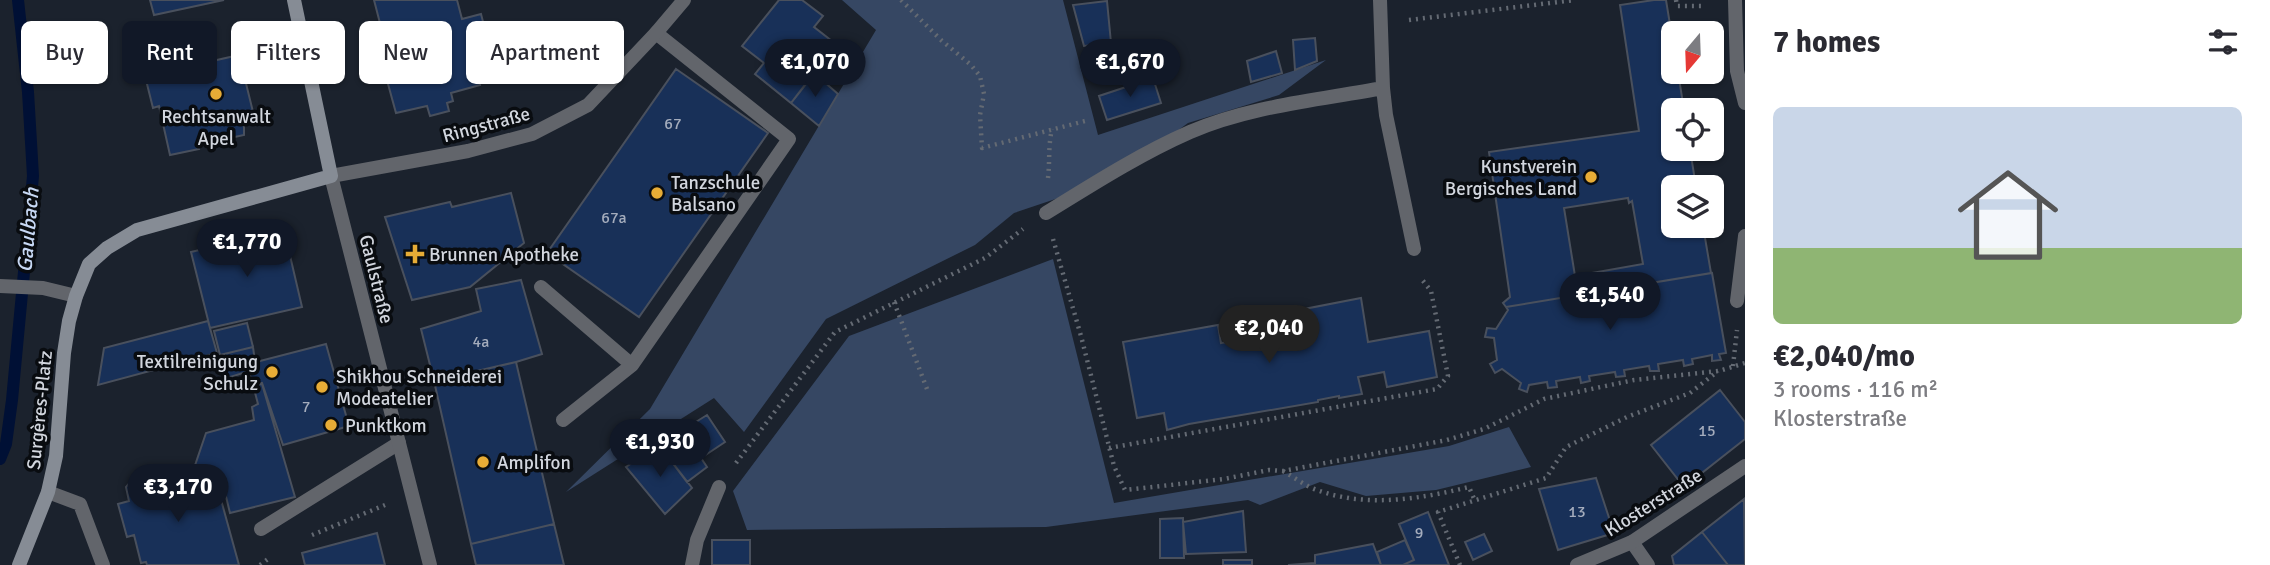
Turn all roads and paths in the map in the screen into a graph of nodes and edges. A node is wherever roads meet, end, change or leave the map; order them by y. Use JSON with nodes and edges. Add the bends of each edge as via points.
{"nodes":[{"id":1,"x":294,"y":0,"type":"edge"},
{"id":2,"x":684,"y":0,"type":"edge"},
{"id":3,"x":901,"y":0,"type":"edge"},
{"id":4,"x":1380,"y":0,"type":"edge"},
{"id":5,"x":1575,"y":0,"type":"edge"},
{"id":6,"x":1735,"y":0,"type":"edge"},
{"id":7,"x":1396,"y":22,"type":"dead end"},
{"id":8,"x":656,"y":33,"type":"junction"},
{"id":9,"x":1382,"y":88,"type":"junction"},
{"id":10,"x":1745,"y":103,"type":"edge"},
{"id":11,"x":1085,"y":121,"type":"dead end"},
{"id":12,"x":1052,"y":129,"type":"junction"},
{"id":13,"x":1050,"y":157,"type":"dead end"},
{"id":14,"x":331,"y":176,"type":"junction"},
{"id":15,"x":1046,"y":213,"type":"junction"},
{"id":16,"x":1745,"y":236,"type":"edge"},
{"id":17,"x":1413,"y":249,"type":"joint"},
{"id":18,"x":0,"y":286,"type":"edge"},
{"id":19,"x":541,"y":287,"type":"dead end"},
{"id":20,"x":76,"y":296,"type":"junction"},
{"id":21,"x":1737,"y":301,"type":"joint"},
{"id":22,"x":894,"y":302,"type":"junction"},
{"id":23,"x":1745,"y":363,"type":"edge"},
{"id":24,"x":632,"y":365,"type":"junction"},
{"id":25,"x":1733,"y":367,"type":"junction"},
{"id":26,"x":1719,"y":371,"type":"junction"},
{"id":27,"x":927,"y":389,"type":"dead end"},
{"id":28,"x":564,"y":420,"type":"dead end"},
{"id":29,"x":399,"y":443,"type":"junction"},
{"id":30,"x":1110,"y":448,"type":"junction"},
{"id":31,"x":1745,"y":466,"type":"edge"},
{"id":32,"x":1283,"y":471,"type":"junction"},
{"id":33,"x":719,"y":487,"type":"joint"},
{"id":34,"x":48,"y":492,"type":"junction"},
{"id":35,"x":412,"y":495,"type":"junction"},
{"id":36,"x":1475,"y":501,"type":"junction"},
{"id":37,"x":261,"y":529,"type":"dead end"},
{"id":38,"x":305,"y":538,"type":"dead end"},
{"id":39,"x":1632,"y":542,"type":"junction"},
{"id":40,"x":19,"y":565,"type":"edge"},
{"id":41,"x":103,"y":565,"type":"edge"},
{"id":42,"x":429,"y":565,"type":"edge"},
{"id":43,"x":692,"y":565,"type":"edge"},
{"id":44,"x":1460,"y":565,"type":"edge"},
{"id":45,"x":1577,"y":565,"type":"edge"},
{"id":46,"x":1648,"y":565,"type":"edge"}],
"edges":[{"from":1,"to":14,"type":"main road","name":"Gaulstraße"},
{"from":2,"to":8,"type":"street","name":"Ringstraße"},
{"from":3,"to":12,"type":"path","via":[[980,76],[982,148]]},
{"from":4,"to":9,"type":"street"},
{"from":5,"to":7,"type":"path"},
{"from":6,"to":10,"type":"street","via":[[1737,71]]},
{"from":8,"to":14,"type":"street","name":"Ringstraße","via":[[588,105],[532,134],[468,151]]},
{"from":8,"to":24,"type":"street","via":[[789,139]]},
{"from":9,"to":15,"type":"street","via":[[1271,106],[1192,131]]},
{"from":9,"to":17,"type":"street"},
{"from":11,"to":12,"type":"path"},
{"from":12,"to":13,"type":"path"},
{"from":14,"to":20,"type":"main road","name":"Surgères-Platz","via":[[137,230],[89,264]]},
{"from":14,"to":29,"type":"street","name":"Gaulstraße"},
{"from":15,"to":22,"type":"path","via":[[985,258]]},
{"from":15,"to":30,"type":"path"},
{"from":16,"to":21,"type":"street"},
{"from":17,"to":30,"type":"path","via":[[1420,280],[1431,291],[1448,376],[1437,389]]},
{"from":18,"to":20,"type":"street","via":[[43,288]]},
{"from":19,"to":24,"type":"street"},
{"from":20,"to":34,"type":"main road","name":"Surgères-Platz","via":[[64,353],[56,456]]},
{"from":21,"to":25,"type":"path"},
{"from":22,"to":27,"type":"path"},
{"from":22,"to":33,"type":"path","via":[[835,332]]},
{"from":23,"to":25,"type":"path"},
{"from":24,"to":28,"type":"street"},
{"from":25,"to":26,"type":"path"},
{"from":26,"to":32,"type":"path","via":[[1634,380],[1545,399],[1484,429],[1447,440]]},
{"from":26,"to":36,"type":"path","via":[[1690,393],[1566,447],[1546,478]]},
{"from":29,"to":35,"type":"street","name":"Gaulstraße"},
{"from":29,"to":37,"type":"street"},
{"from":30,"to":32,"type":"path","via":[[1125,490]]},
{"from":31,"to":39,"type":"street","name":"Klosterstraße"},
{"from":32,"to":36,"type":"path","via":[[1316,489],[1361,500],[1433,495],[1469,486]]},
{"from":33,"to":43,"type":"street"},
{"from":34,"to":40,"type":"main road","name":"Surgères-Platz"},
{"from":34,"to":41,"type":"street","via":[[80,504]]},
{"from":35,"to":38,"type":"path"},
{"from":35,"to":42,"type":"street","name":"Gaulstraße"},
{"from":36,"to":44,"type":"path","via":[[1438,512]]},
{"from":39,"to":45,"type":"street","name":"Klosterstraße"},
{"from":39,"to":46,"type":"street"}]}
